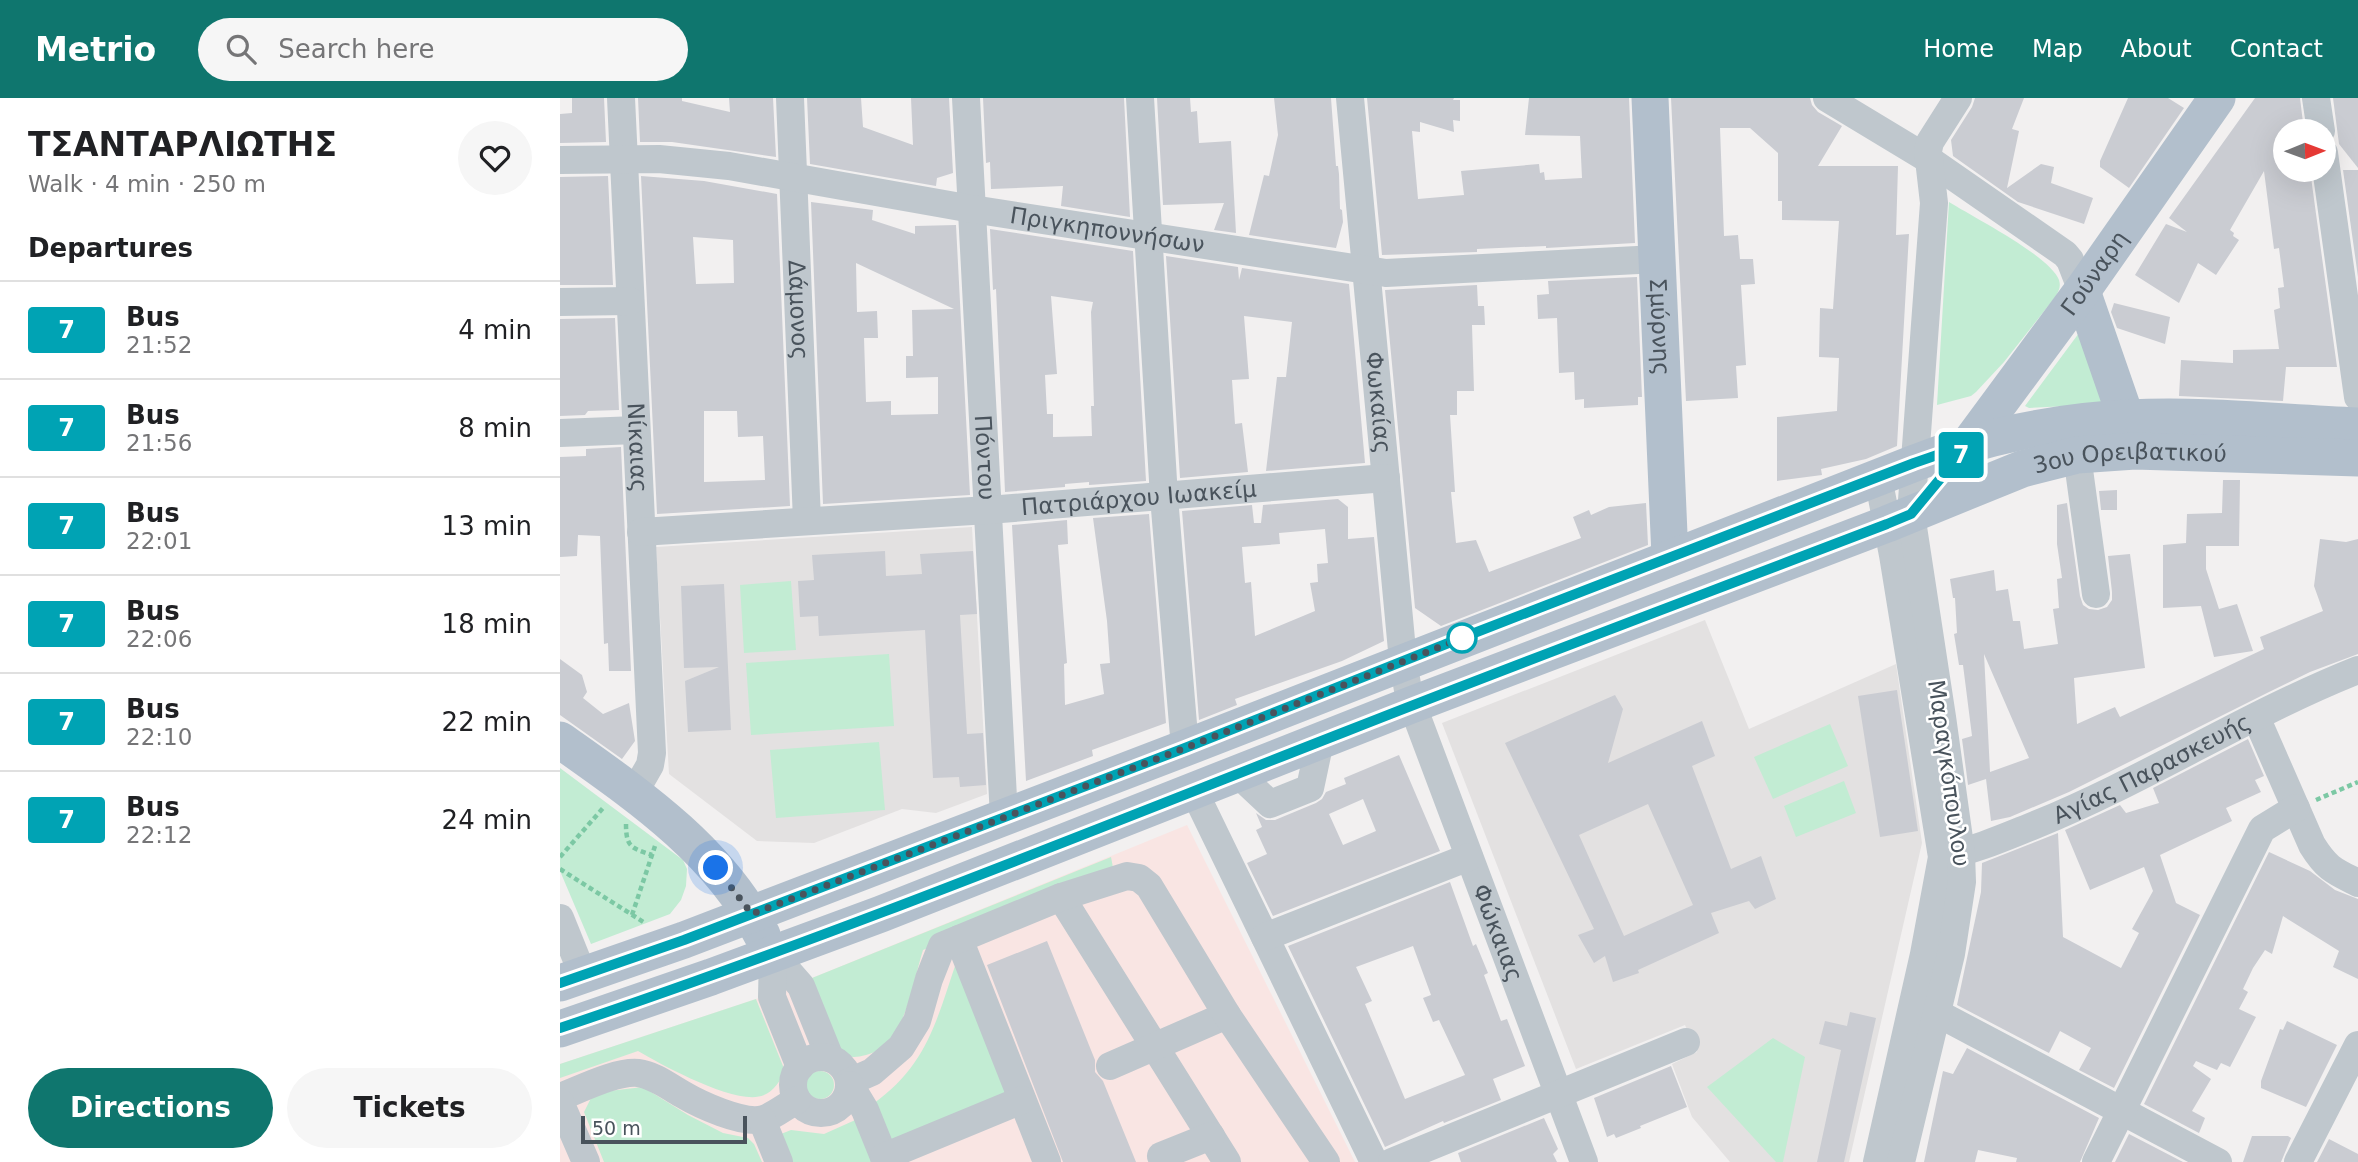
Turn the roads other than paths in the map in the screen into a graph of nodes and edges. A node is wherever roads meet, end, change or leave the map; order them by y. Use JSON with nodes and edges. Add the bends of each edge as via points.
{"nodes":[{"id":1,"x":621,"y":98,"type":"edge"},
{"id":2,"x":790,"y":98,"type":"edge"},
{"id":3,"x":966,"y":98,"type":"edge"},
{"id":4,"x":1140,"y":98,"type":"edge"},
{"id":5,"x":1350,"y":98,"type":"edge"},
{"id":6,"x":1650,"y":98,"type":"edge"},
{"id":7,"x":1827,"y":98,"type":"edge"},
{"id":8,"x":1958,"y":98,"type":"edge"},
{"id":9,"x":2217,"y":98,"type":"edge"},
{"id":10,"x":2316,"y":98,"type":"edge"},
{"id":11,"x":2319,"y":119,"type":"edge"},
{"id":12,"x":1929,"y":151,"type":"junction"},
{"id":13,"x":624,"y":159,"type":"junction"},
{"id":14,"x":560,"y":160,"type":"edge"},
{"id":15,"x":793,"y":177,"type":"junction"},
{"id":16,"x":2328,"y":182,"type":"edge"},
{"id":17,"x":972,"y":209,"type":"junction"},
{"id":18,"x":1148,"y":234,"type":"junction"},
{"id":19,"x":1657,"y":259,"type":"junction"},
{"id":20,"x":1366,"y":271,"type":"junction"},
{"id":21,"x":2082,"y":292,"type":"junction"},
{"id":22,"x":630,"y":301,"type":"junction"},
{"id":23,"x":560,"y":302,"type":"edge"},
{"id":24,"x":2358,"y":397,"type":"edge"},
{"id":25,"x":2126,"y":418,"type":"junction"},
{"id":26,"x":2358,"y":426,"type":"edge"},
{"id":27,"x":636,"y":430,"type":"junction"},
{"id":28,"x":560,"y":433,"type":"edge"},
{"id":29,"x":1969,"y":444,"type":"junction"},
{"id":30,"x":2077,"y":455,"type":"junction"},
{"id":31,"x":2358,"y":458,"type":"edge"},
{"id":32,"x":1914,"y":463,"type":"junction"},
{"id":33,"x":1878,"y":477,"type":"junction"},
{"id":34,"x":1386,"y":478,"type":"junction"},
{"id":35,"x":1164,"y":497,"type":"junction"},
{"id":36,"x":988,"y":510,"type":"junction"},
{"id":37,"x":1899,"y":519,"type":"junction"},
{"id":38,"x":807,"y":521,"type":"junction"},
{"id":39,"x":641,"y":533,"type":"junction"},
{"id":40,"x":1670,"y":557,"type":"junction"},
{"id":41,"x":2096,"y":594,"type":"dead end"},
{"id":42,"x":1403,"y":661,"type":"junction"},
{"id":43,"x":2358,"y":670,"type":"edge"},
{"id":44,"x":1411,"y":705,"type":"junction"},
{"id":45,"x":2256,"y":718,"type":"junction"},
{"id":46,"x":560,"y":740,"type":"edge"},
{"id":47,"x":1185,"y":748,"type":"junction"},
{"id":48,"x":1194,"y":791,"type":"junction"},
{"id":49,"x":624,"y":804,"type":"junction"},
{"id":50,"x":2296,"y":808,"type":"junction"},
{"id":51,"x":1004,"y":817,"type":"junction"},
{"id":52,"x":672,"y":843,"type":"junction"},
{"id":53,"x":1951,"y":855,"type":"junction"},
{"id":54,"x":1469,"y":857,"type":"junction"},
{"id":55,"x":2358,"y":883,"type":"edge"},
{"id":56,"x":1061,"y":897,"type":"junction"},
{"id":57,"x":752,"y":914,"type":"junction"},
{"id":58,"x":560,"y":918,"type":"edge"},
{"id":59,"x":1265,"y":937,"type":"junction"},
{"id":60,"x":959,"y":939,"type":"junction"},
{"id":61,"x":684,"y":940,"type":"junction"},
{"id":62,"x":772,"y":954,"type":"junction"},
{"id":63,"x":572,"y":979,"type":"edge"},
{"id":64,"x":1925,"y":1007,"type":"junction"},
{"id":65,"x":1227,"y":1015,"type":"junction"},
{"id":66,"x":560,"y":1028,"type":"edge"},
{"id":67,"x":1686,"y":1042,"type":"dead end"},
{"id":68,"x":2358,"y":1045,"type":"edge"},
{"id":69,"x":1154,"y":1047,"type":"junction"},
{"id":70,"x":830,"y":1058,"type":"junction"},
{"id":71,"x":1110,"y":1066,"type":"dead end"},
{"id":72,"x":800,"y":1067,"type":"junction"},
{"id":73,"x":849,"y":1083,"type":"junction"},
{"id":74,"x":1558,"y":1093,"type":"junction"},
{"id":75,"x":560,"y":1099,"type":"edge"},
{"id":76,"x":797,"y":1100,"type":"junction"},
{"id":77,"x":1022,"y":1100,"type":"junction"},
{"id":78,"x":2122,"y":1111,"type":"junction"},
{"id":79,"x":762,"y":1120,"type":"junction"},
{"id":80,"x":1211,"y":1136,"type":"junction"},
{"id":81,"x":1161,"y":1156,"type":"dead end"},
{"id":82,"x":885,"y":1160,"type":"edge"},
{"id":83,"x":586,"y":1162,"type":"edge"},
{"id":84,"x":779,"y":1162,"type":"edge"},
{"id":85,"x":1047,"y":1162,"type":"edge"},
{"id":86,"x":1227,"y":1162,"type":"edge"},
{"id":87,"x":1326,"y":1162,"type":"edge"},
{"id":88,"x":1374,"y":1162,"type":"edge"},
{"id":89,"x":1392,"y":1162,"type":"edge"},
{"id":90,"x":1584,"y":1162,"type":"edge"},
{"id":91,"x":1877,"y":1162,"type":"edge"},
{"id":92,"x":1900,"y":1162,"type":"edge"},
{"id":93,"x":2096,"y":1162,"type":"edge"},
{"id":94,"x":2218,"y":1162,"type":"edge"},
{"id":95,"x":2298,"y":1162,"type":"edge"}],
"edges":[{"from":1,"to":13,"type":"street","name":"Νίκαιας"},
{"from":2,"to":15,"type":"street","name":"Δάμονος"},
{"from":3,"to":17,"type":"street","name":"Πόντου"},
{"from":4,"to":18,"type":"street"},
{"from":5,"to":20,"type":"street","name":"Φωκαίας"},
{"from":6,"to":19,"type":"main road","name":"Σμύρνης"},
{"from":7,"to":12,"type":"street"},
{"from":8,"to":12,"type":"street"},
{"from":9,"to":21,"type":"main road","name":"Γούναρη"},
{"from":10,"to":11,"type":"street"},
{"from":12,"to":21,"type":"street","via":[[2065,254]]},
{"from":12,"to":32,"type":"street","name":"Μαραγκόπουλου","via":[[1934,203]]},
{"from":13,"to":14,"type":"street","name":"Πριγκηποννήσων"},
{"from":13,"to":15,"type":"street","name":"Πριγκηποννήσων","via":[[699,162]]},
{"from":13,"to":22,"type":"street","name":"Νίκαιας"},
{"from":15,"to":17,"type":"street","name":"Πριγκηποννήσων"},
{"from":15,"to":38,"type":"street","name":"Δάμονος"},
{"from":16,"to":24,"type":"street"},
{"from":17,"to":18,"type":"street","name":"Πριγκηποννήσων"},
{"from":17,"to":36,"type":"street","name":"Πόντου"},
{"from":18,"to":20,"type":"street","name":"Πριγκηποννήσων"},
{"from":18,"to":35,"type":"street"},
{"from":19,"to":20,"type":"street","name":"Πριγκηποννήσων"},
{"from":19,"to":40,"type":"main road","name":"Σμύρνης"},
{"from":20,"to":34,"type":"street","name":"Φωκαίας"},
{"from":21,"to":25,"type":"main road"},
{"from":21,"to":29,"type":"main road","name":"Γούναρη"},
{"from":22,"to":23,"type":"street"},
{"from":22,"to":27,"type":"street","name":"Νίκαιας"},
{"from":25,"to":26,"type":"main road","name":"3ου Ορειβατικού"},
{"from":25,"to":29,"type":"main road","name":"3ου Ορειβατικού"},
{"from":27,"to":28,"type":"street"},
{"from":27,"to":39,"type":"street","name":"Νίκαιας"},
{"from":29,"to":32,"type":"main road","name":"3ου Ορειβατικού"},
{"from":29,"to":37,"type":"main road","name":"Γούναρη"},
{"from":30,"to":31,"type":"main road","name":"3ου Ορειβατικού","via":[[2135,451]]},
{"from":30,"to":37,"type":"main road","name":"3ου Ορειβατικού","via":[[2022,468]]},
{"from":30,"to":41,"type":"street"},
{"from":32,"to":33,"type":"main road","name":"3ου Ορειβατικού"},
{"from":32,"to":37,"type":"street","name":"Μαραγκόπουλου"},
{"from":33,"to":37,"type":"street","name":"Μαραγκόπουλου"},
{"from":33,"to":40,"type":"main road","name":"3ου Ορειβατικού"},
{"from":34,"to":35,"type":"street","name":"Πατριάρχου Ιωακείμ"},
{"from":34,"to":42,"type":"street","name":"Φωκαίας"},
{"from":35,"to":36,"type":"street","name":"Πατριάρχου Ιωακείμ"},
{"from":35,"to":47,"type":"street"},
{"from":36,"to":38,"type":"street","name":"Πατριάρχου Ιωακείμ"},
{"from":36,"to":51,"type":"street","name":"Πόντου"},
{"from":37,"to":44,"type":"main road","name":"3ου Ορειβατικού"},
{"from":37,"to":53,"type":"street","name":"Μαραγκόπουλου"},
{"from":38,"to":39,"type":"street","name":"Πατριάρχου Ιωακείμ"},
{"from":39,"to":49,"type":"street","name":"Νίκαιας","via":[[652,753],[650,765]]},
{"from":40,"to":42,"type":"main road","name":"3ου Ορειβατικού"},
{"from":42,"to":44,"type":"street","name":"Φωκαίας"},
{"from":42,"to":47,"type":"main road","name":"3ου Ορειβατικού"},
{"from":43,"to":45,"type":"street","name":"Αγίας Παρασκευής"},
{"from":44,"to":48,"type":"main road","name":"3ου Ορειβατικού"},
{"from":44,"to":54,"type":"street","name":"Φώκαιας"},
{"from":45,"to":50,"type":"street"},
{"from":45,"to":53,"type":"street","name":"Αγίας Παρασκευής","via":[[2089,803]]},
{"from":46,"to":49,"type":"main road"},
{"from":47,"to":51,"type":"main road","name":"3ου Ορειβατικού"},
{"from":48,"to":59,"type":"street"},
{"from":48,"to":62,"type":"main road","name":"3ου Ορειβατικού"},
{"from":49,"to":52,"type":"main road"},
{"from":50,"to":55,"type":"street","via":[[2323,863]]},
{"from":50,"to":78,"type":"street","via":[[2262,829]]},
{"from":51,"to":57,"type":"main road","name":"3ου Ορειβατικού"},
{"from":52,"to":57,"type":"main road","via":[[729,882]]},
{"from":52,"to":61,"type":"main road","via":[[705,876],[707,905],[702,922]]},
{"from":53,"to":64,"type":"street","name":"Μαραγκόπουλου","via":[[1962,882],[1960,907]]},
{"from":54,"to":59,"type":"street"},
{"from":54,"to":74,"type":"street","name":"Φώκαιας"},
{"from":56,"to":60,"type":"street"},
{"from":56,"to":65,"type":"street","via":[[1127,876],[1139,878],[1149,886]]},
{"from":56,"to":69,"type":"street"},
{"from":57,"to":61,"type":"main road","name":"3ου Ορειβατικού"},
{"from":57,"to":62,"type":"main road"},
{"from":58,"to":63,"type":"street"},
{"from":59,"to":88,"type":"street"},
{"from":60,"to":73,"type":"street","via":[[942,946],[917,1021],[901,1047],[872,1072]]},
{"from":60,"to":77,"type":"street"},
{"from":61,"to":63,"type":"main road","name":"3ου Ορειβατικού"},
{"from":62,"to":66,"type":"main road","name":"3ου Ορειβατικού"},
{"from":62,"to":70,"type":"street","via":[[802,986]]},
{"from":62,"to":72,"type":"street","via":[[772,997]]},
{"from":64,"to":78,"type":"street"},
{"from":64,"to":91,"type":"street","name":"Μαραγκόπουλου"},
{"from":64,"to":92,"type":"street","name":"Μαραγκόπουλου"},
{"from":65,"to":69,"type":"street"},
{"from":65,"to":87,"type":"street"},
{"from":67,"to":74,"type":"street"},
{"from":68,"to":95,"type":"street"},
{"from":69,"to":71,"type":"street"},
{"from":69,"to":80,"type":"street"},
{"from":70,"to":72,"type":"street","via":[[813,1058]]},
{"from":70,"to":73,"type":"street","via":[[844,1069]]},
{"from":72,"to":76,"type":"street","via":[[793,1083]]},
{"from":73,"to":76,"type":"street","via":[[844,1102],[829,1113],[811,1112]]},
{"from":73,"to":82,"type":"street"},
{"from":74,"to":89,"type":"street"},
{"from":74,"to":90,"type":"street","name":"Φώκαιας"},
{"from":75,"to":79,"type":"street","via":[[622,1075],[641,1073],[698,1103]]},
{"from":75,"to":83,"type":"street"},
{"from":76,"to":79,"type":"street"},
{"from":77,"to":82,"type":"street"},
{"from":77,"to":85,"type":"street"},
{"from":78,"to":93,"type":"street"},
{"from":78,"to":94,"type":"street"},
{"from":79,"to":84,"type":"street"},
{"from":80,"to":81,"type":"street"},
{"from":80,"to":86,"type":"street"}]}
